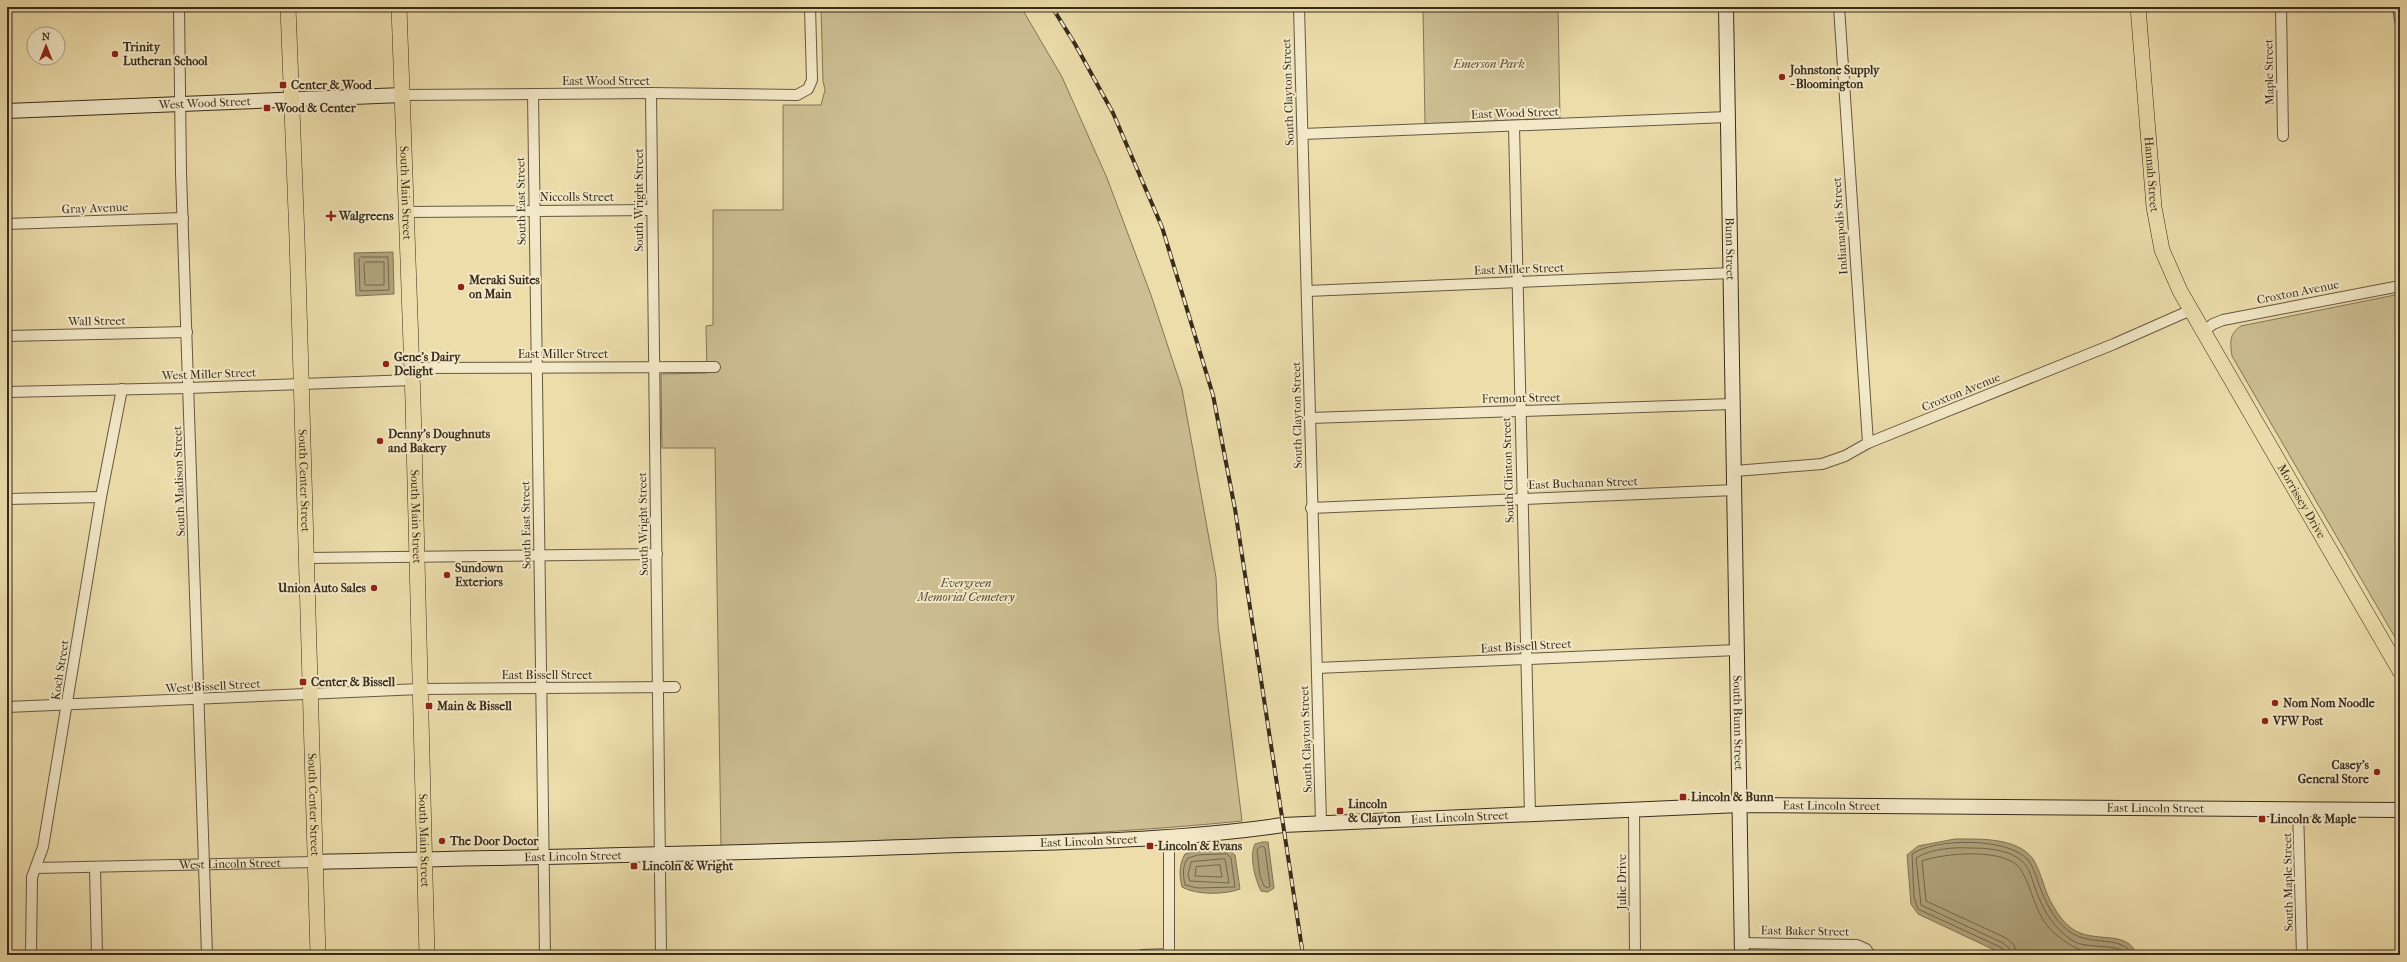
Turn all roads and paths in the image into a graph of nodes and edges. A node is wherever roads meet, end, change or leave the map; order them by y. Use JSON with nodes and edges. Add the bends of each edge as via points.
{"nodes":[{"id":1,"x":179,"y":7,"type":"edge"},
{"id":2,"x":288,"y":7,"type":"edge"},
{"id":3,"x":399,"y":7,"type":"edge"},
{"id":4,"x":810,"y":7,"type":"edge"},
{"id":5,"x":1299,"y":7,"type":"edge"},
{"id":6,"x":1726,"y":7,"type":"edge"},
{"id":7,"x":1839,"y":7,"type":"edge"},
{"id":8,"x":2138,"y":7,"type":"edge"},
{"id":9,"x":2281,"y":7,"type":"edge"},
{"id":10,"x":2398,"y":7,"type":"edge"},
{"id":11,"x":2400,"y":20,"type":"edge"},
{"id":12,"x":651,"y":93,"type":"junction"},
{"id":13,"x":533,"y":94,"type":"junction"},
{"id":14,"x":402,"y":96,"type":"junction"},
{"id":15,"x":291,"y":99,"type":"junction"},
{"id":16,"x":180,"y":105,"type":"junction"},
{"id":17,"x":7,"y":111,"type":"edge"},
{"id":18,"x":1728,"y":117,"type":"junction"},
{"id":19,"x":1514,"y":126,"type":"junction"},
{"id":20,"x":1303,"y":134,"type":"junction"},
{"id":21,"x":2282,"y":136,"type":"dead end"},
{"id":22,"x":535,"y":210,"type":"junction"},
{"id":23,"x":652,"y":210,"type":"junction"},
{"id":24,"x":406,"y":212,"type":"junction"},
{"id":25,"x":183,"y":218,"type":"junction"},
{"id":26,"x":7,"y":224,"type":"edge"},
{"id":27,"x":1731,"y":273,"type":"junction"},
{"id":28,"x":1517,"y":282,"type":"junction"},
{"id":29,"x":2400,"y":286,"type":"edge"},
{"id":30,"x":1307,"y":291,"type":"junction"},
{"id":31,"x":2191,"y":310,"type":"junction"},
{"id":32,"x":2204,"y":331,"type":"junction"},
{"id":33,"x":187,"y":332,"type":"junction"},
{"id":34,"x":7,"y":336,"type":"edge"},
{"id":35,"x":536,"y":367,"type":"junction"},
{"id":36,"x":654,"y":367,"type":"junction"},
{"id":37,"x":715,"y":367,"type":"dead end"},
{"id":38,"x":411,"y":374,"type":"junction"},
{"id":39,"x":302,"y":383,"type":"junction"},
{"id":40,"x":189,"y":388,"type":"junction"},
{"id":41,"x":122,"y":389,"type":"junction"},
{"id":42,"x":7,"y":392,"type":"edge"},
{"id":43,"x":1732,"y":404,"type":"junction"},
{"id":44,"x":1519,"y":412,"type":"junction"},
{"id":45,"x":1310,"y":418,"type":"junction"},
{"id":46,"x":1868,"y":443,"type":"junction"},
{"id":47,"x":1735,"y":471,"type":"junction"},
{"id":48,"x":1735,"y":490,"type":"junction"},
{"id":49,"x":101,"y":497,"type":"junction"},
{"id":50,"x":7,"y":498,"type":"edge"},
{"id":51,"x":1521,"y":499,"type":"junction"},
{"id":52,"x":1311,"y":508,"type":"junction"},
{"id":53,"x":656,"y":554,"type":"junction"},
{"id":54,"x":417,"y":555,"type":"junction"},
{"id":55,"x":539,"y":555,"type":"junction"},
{"id":56,"x":307,"y":558,"type":"junction"},
{"id":57,"x":1737,"y":650,"type":"junction"},
{"id":58,"x":1526,"y":659,"type":"junction"},
{"id":59,"x":1317,"y":668,"type":"junction"},
{"id":60,"x":2400,"y":671,"type":"edge"},
{"id":61,"x":675,"y":687,"type":"dead end"},
{"id":62,"x":541,"y":688,"type":"junction"},
{"id":63,"x":657,"y":688,"type":"junction"},
{"id":64,"x":420,"y":689,"type":"junction"},
{"id":65,"x":311,"y":694,"type":"junction"},
{"id":66,"x":200,"y":699,"type":"junction"},
{"id":67,"x":67,"y":705,"type":"junction"},
{"id":68,"x":7,"y":707,"type":"edge"},
{"id":69,"x":1740,"y":805,"type":"junction"},
{"id":70,"x":2298,"y":809,"type":"junction"},
{"id":71,"x":1634,"y":810,"type":"junction"},
{"id":72,"x":2400,"y":810,"type":"edge"},
{"id":73,"x":1530,"y":814,"type":"junction"},
{"id":74,"x":1321,"y":823,"type":"junction"},
{"id":75,"x":1169,"y":836,"type":"junction"},
{"id":76,"x":659,"y":855,"type":"junction"},
{"id":77,"x":544,"y":856,"type":"junction"},
{"id":78,"x":424,"y":858,"type":"junction"},
{"id":79,"x":315,"y":862,"type":"junction"},
{"id":80,"x":205,"y":865,"type":"junction"},
{"id":81,"x":36,"y":868,"type":"junction"},
{"id":82,"x":95,"y":868,"type":"junction"},
{"id":83,"x":1742,"y":949,"type":"edge"},
{"id":84,"x":1868,"y":952,"type":"edge"},
{"id":85,"x":1169,"y":954,"type":"edge"},
{"id":86,"x":31,"y":955,"type":"edge"},
{"id":87,"x":97,"y":955,"type":"edge"},
{"id":88,"x":207,"y":955,"type":"edge"},
{"id":89,"x":318,"y":955,"type":"edge"},
{"id":90,"x":427,"y":955,"type":"edge"},
{"id":91,"x":545,"y":955,"type":"edge"},
{"id":92,"x":661,"y":955,"type":"edge"},
{"id":93,"x":1142,"y":955,"type":"edge"},
{"id":94,"x":1636,"y":955,"type":"edge"},
{"id":95,"x":2302,"y":955,"type":"edge"}],
"edges":[{"from":1,"to":16,"type":"street","name":"South Madison Street"},
{"from":2,"to":15,"type":"main road","name":"South Center Street"},
{"from":3,"to":14,"type":"main road","name":"South Main Street"},
{"from":4,"to":12,"type":"street","name":"East Wood Street","via":[[812,80],[808,89],[798,95]]},
{"from":5,"to":20,"type":"street","name":"South Clayton Street"},
{"from":6,"to":18,"type":"main road","name":"Bunn Street"},
{"from":7,"to":46,"type":"street","name":"Indianapolis Street"},
{"from":8,"to":31,"type":"main road","name":"Hannah Street","via":[[2154,207],[2159,237],[2180,291]]},
{"from":9,"to":21,"type":"street","name":"Maple Street"},
{"from":10,"to":11,"type":"street"},
{"from":12,"to":13,"type":"street","name":"East Wood Street"},
{"from":12,"to":23,"type":"street","name":"South Wright Street"},
{"from":13,"to":14,"type":"street","name":"East Wood Street"},
{"from":13,"to":22,"type":"street","name":"South East Street"},
{"from":14,"to":15,"type":"main road","name":"West Wood Street"},
{"from":14,"to":24,"type":"main road","name":"South Main Street"},
{"from":15,"to":16,"type":"main road","name":"West Wood Street"},
{"from":15,"to":39,"type":"main road","name":"South Center Street"},
{"from":16,"to":17,"type":"main road","name":"West Wood Street"},
{"from":16,"to":25,"type":"street","name":"South Madison Street"},
{"from":18,"to":19,"type":"street","name":"East Wood Street"},
{"from":18,"to":27,"type":"main road","name":"Bunn Street"},
{"from":19,"to":20,"type":"street","name":"East Wood Street"},
{"from":19,"to":28,"type":"street","name":"South Clinton Street"},
{"from":20,"to":30,"type":"street","name":"South Clayton Street"},
{"from":22,"to":23,"type":"street","name":"Niccolls Street"},
{"from":22,"to":24,"type":"street","name":"Niccolls Street"},
{"from":22,"to":35,"type":"street","name":"South East Street"},
{"from":23,"to":36,"type":"street","name":"South Wright Street"},
{"from":24,"to":38,"type":"main road","name":"South Main Street"},
{"from":25,"to":26,"type":"street","name":"Gray Avenue"},
{"from":25,"to":33,"type":"street","name":"South Madison Street"},
{"from":27,"to":28,"type":"street","name":"East Miller Street"},
{"from":27,"to":43,"type":"main road","name":"Bunn Street"},
{"from":28,"to":30,"type":"street","name":"East Miller Street"},
{"from":28,"to":44,"type":"street","name":"South Clinton Street"},
{"from":29,"to":32,"type":"street","name":"Croxton Avenue","via":[[2223,320]]},
{"from":30,"to":45,"type":"street","name":"South Clayton Street"},
{"from":31,"to":32,"type":"main road","name":"Hannah Street"},
{"from":31,"to":46,"type":"street","name":"Croxton Avenue","via":[[2114,344]]},
{"from":32,"to":60,"type":"main road","name":"Morrissey Drive"},
{"from":33,"to":34,"type":"street","name":"Wall Street"},
{"from":33,"to":40,"type":"street","name":"South Madison Street"},
{"from":35,"to":36,"type":"street","name":"East Miller Street"},
{"from":35,"to":38,"type":"street","name":"East Miller Street"},
{"from":35,"to":55,"type":"street","name":"South East Street"},
{"from":36,"to":37,"type":"street","name":"East Miller Street"},
{"from":36,"to":53,"type":"street","name":"South Wright Street"},
{"from":38,"to":39,"type":"street","name":"West Miller Street"},
{"from":38,"to":54,"type":"main road","name":"South Main Street"},
{"from":39,"to":40,"type":"street","name":"West Miller Street"},
{"from":39,"to":56,"type":"main road","name":"South Center Street"},
{"from":40,"to":41,"type":"street","name":"West Miller Street"},
{"from":40,"to":66,"type":"street","name":"South Madison Street"},
{"from":41,"to":42,"type":"street","name":"West Miller Street"},
{"from":41,"to":49,"type":"street","name":"Koch Street"},
{"from":43,"to":44,"type":"street","name":"Fremont Street"},
{"from":43,"to":47,"type":"main road","name":"Bunn Street"},
{"from":44,"to":45,"type":"street","name":"Fremont Street","via":[[1505,410]]},
{"from":44,"to":51,"type":"street","name":"South Clinton Street"},
{"from":45,"to":52,"type":"street","name":"South Clayton Street"},
{"from":46,"to":47,"type":"street","name":"Croxton Avenue","via":[[1845,456],[1818,465]]},
{"from":47,"to":48,"type":"main road","name":"Bunn Street"},
{"from":48,"to":51,"type":"street","name":"East Buchanan Street"},
{"from":48,"to":57,"type":"main road","name":"South Bunn Street"},
{"from":49,"to":50,"type":"street"},
{"from":49,"to":67,"type":"street","name":"Koch Street"},
{"from":51,"to":52,"type":"street","name":"East Buchanan Street"},
{"from":51,"to":58,"type":"street","name":"South Clinton Street"},
{"from":52,"to":59,"type":"street","name":"South Clayton Street"},
{"from":53,"to":55,"type":"street"},
{"from":53,"to":63,"type":"street","name":"South Wright Street"},
{"from":54,"to":55,"type":"street"},
{"from":54,"to":56,"type":"street"},
{"from":54,"to":64,"type":"main road","name":"South Main Street"},
{"from":55,"to":62,"type":"street","name":"South East Street"},
{"from":56,"to":65,"type":"main road","name":"South Center Street"},
{"from":57,"to":58,"type":"street","name":"East Bissell Street"},
{"from":57,"to":69,"type":"main road","name":"South Bunn Street"},
{"from":58,"to":59,"type":"street","name":"East Bissell Street"},
{"from":58,"to":73,"type":"street","name":"South Clinton Street"},
{"from":59,"to":74,"type":"street","name":"South Clayton Street"},
{"from":61,"to":63,"type":"street","name":"East Bissell Street"},
{"from":62,"to":63,"type":"street","name":"East Bissell Street"},
{"from":62,"to":64,"type":"street","name":"East Bissell Street"},
{"from":62,"to":77,"type":"street","name":"South East Street"},
{"from":63,"to":76,"type":"street","name":"South Wright Street"},
{"from":64,"to":65,"type":"street","name":"West Bissell Street"},
{"from":64,"to":78,"type":"main road","name":"South Main Street"},
{"from":65,"to":66,"type":"street","name":"West Bissell Street"},
{"from":65,"to":79,"type":"main road","name":"South Center Street"},
{"from":66,"to":67,"type":"street","name":"West Bissell Street"},
{"from":66,"to":80,"type":"street","name":"South Madison Street"},
{"from":67,"to":68,"type":"street","name":"West Bissell Street"},
{"from":67,"to":81,"type":"street","name":"Koch Street","via":[[45,834]]},
{"from":69,"to":70,"type":"main road","name":"East Lincoln Street"},
{"from":69,"to":71,"type":"main road","name":"East Lincoln Street"},
{"from":69,"to":83,"type":"main road","name":"South Bunn Street"},
{"from":70,"to":72,"type":"main road","name":"East Lincoln Street"},
{"from":70,"to":95,"type":"street","name":"South Maple Street"},
{"from":71,"to":73,"type":"main road","name":"East Lincoln Street"},
{"from":71,"to":94,"type":"street","name":"Julie Drive"},
{"from":73,"to":74,"type":"main road","name":"East Lincoln Street"},
{"from":74,"to":75,"type":"main road","name":"East Lincoln Street"},
{"from":75,"to":76,"type":"main road","name":"East Lincoln Street"},
{"from":75,"to":85,"type":"street"},
{"from":76,"to":77,"type":"main road","name":"East Lincoln Street"},
{"from":76,"to":92,"type":"street","name":"South Wright Street"},
{"from":77,"to":78,"type":"main road","name":"East Lincoln Street"},
{"from":77,"to":91,"type":"street","name":"South East Street"},
{"from":78,"to":79,"type":"main road","name":"West Lincoln Street"},
{"from":78,"to":90,"type":"main road","name":"South Main Street"},
{"from":79,"to":80,"type":"street","name":"West Lincoln Street"},
{"from":79,"to":89,"type":"main road","name":"South Center Street"},
{"from":80,"to":82,"type":"street","name":"West Lincoln Street"},
{"from":80,"to":88,"type":"street","name":"South Madison Street"},
{"from":81,"to":82,"type":"street","name":"West Lincoln Street"},
{"from":81,"to":86,"type":"street","name":"Koch Street","via":[[32,877]]},
{"from":82,"to":87,"type":"street"},
{"from":83,"to":84,"type":"street","name":"East Baker Street","via":[[1857,945]]},
{"from":85,"to":93,"type":"street"}]}
